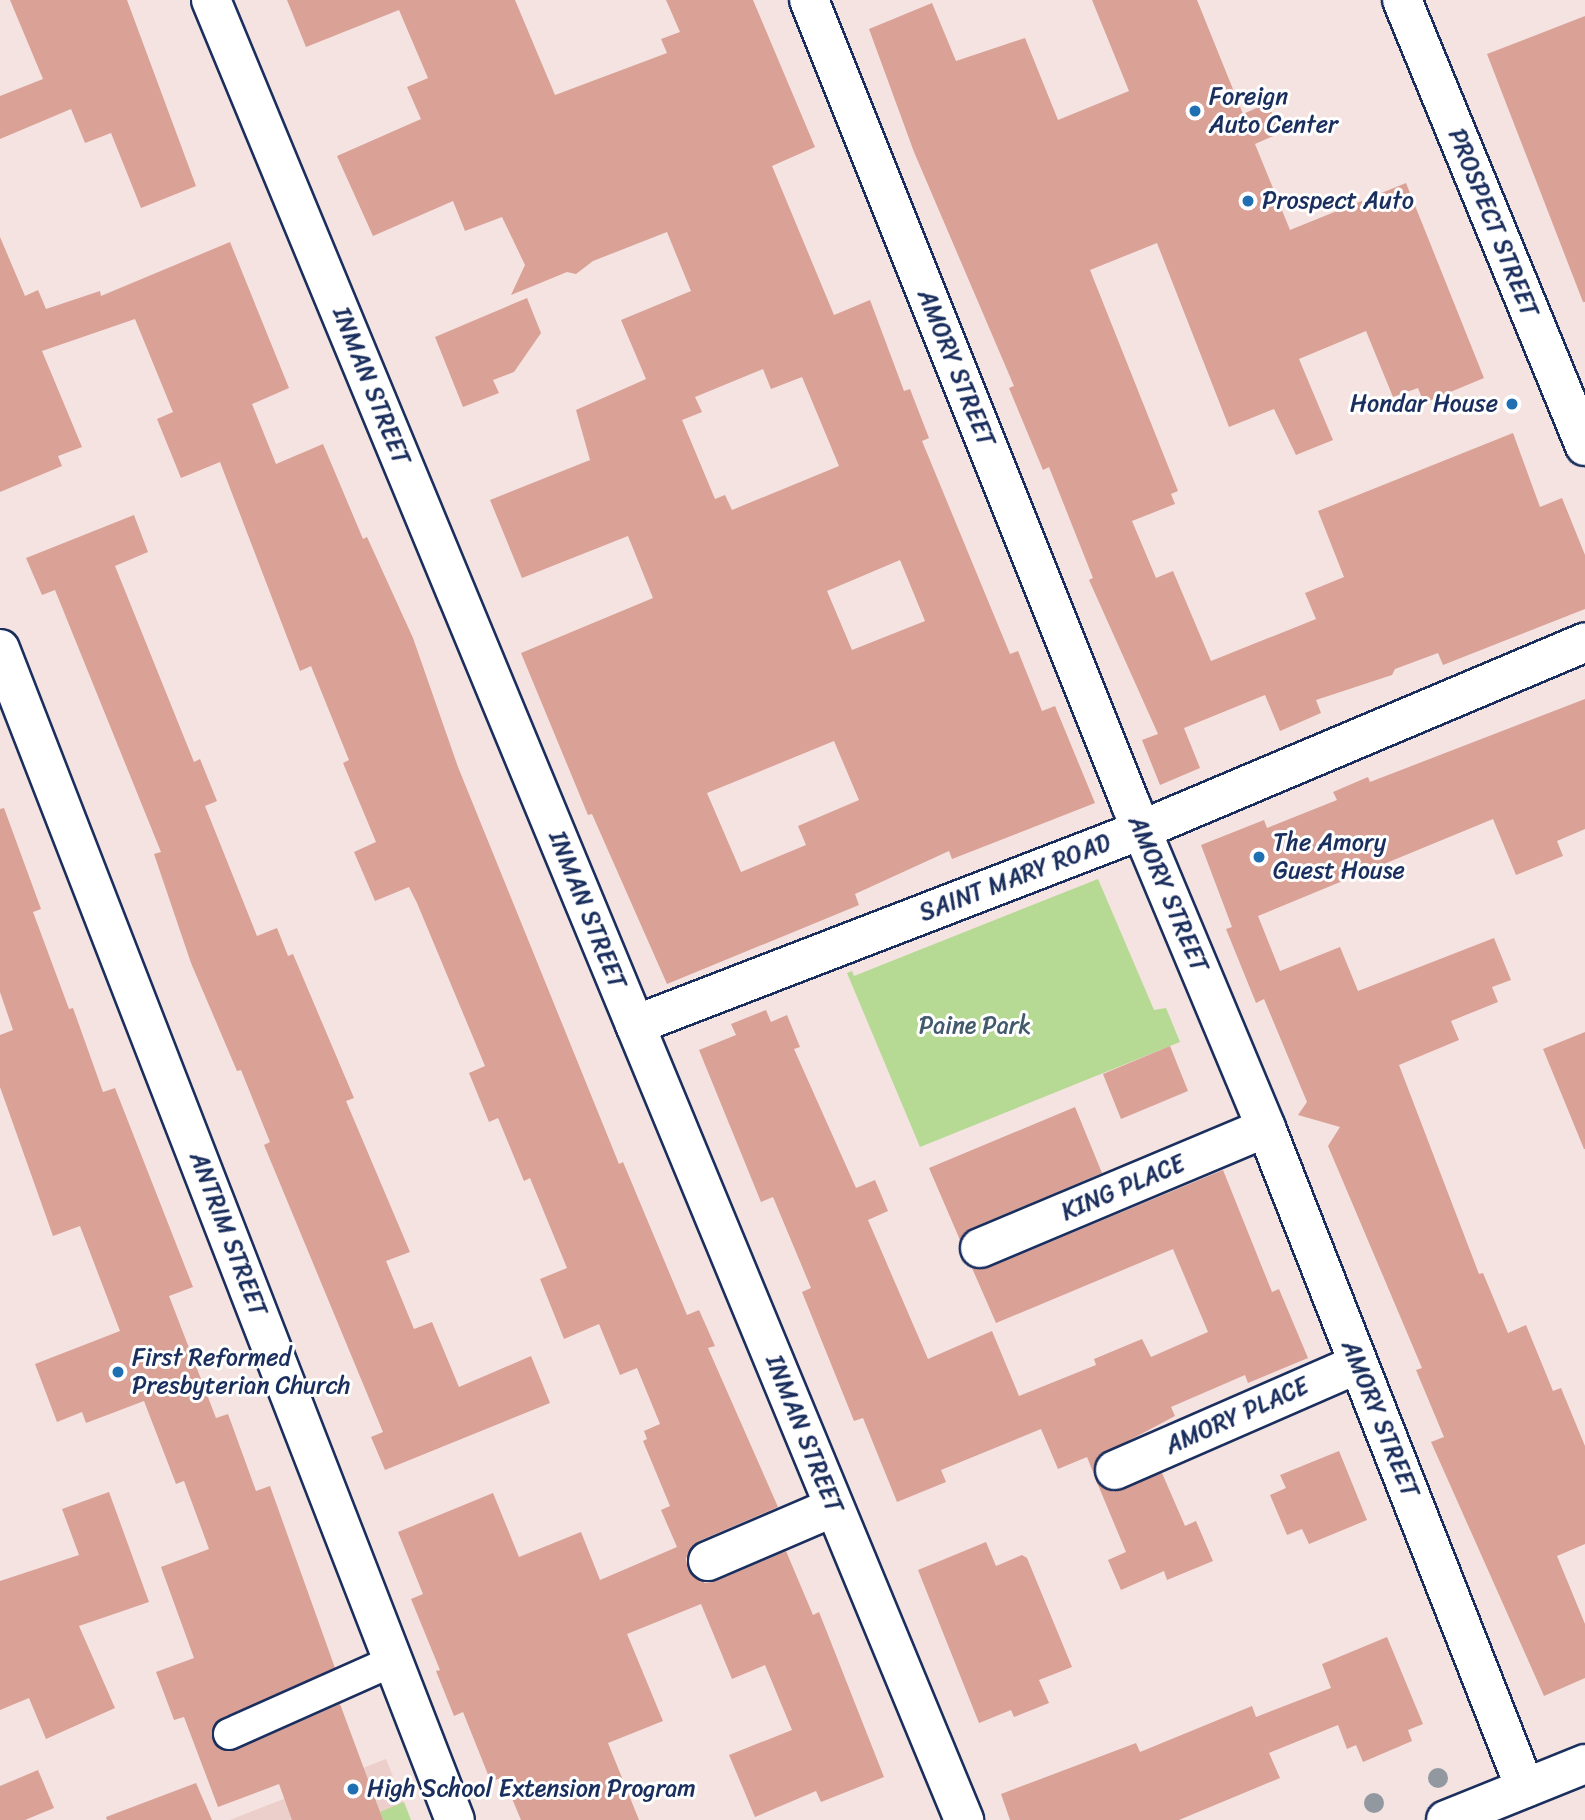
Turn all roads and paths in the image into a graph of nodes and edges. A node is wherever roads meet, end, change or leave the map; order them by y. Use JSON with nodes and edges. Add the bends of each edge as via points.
{"nodes":[{"id":1,"x":211,"y":0,"type":"edge"},
{"id":2,"x":809,"y":0,"type":"edge"},
{"id":3,"x":1402,"y":0,"type":"edge"},
{"id":4,"x":1585,"y":446,"type":"edge"},
{"id":5,"x":1585,"y":642,"type":"edge"},
{"id":6,"x":0,"y":649,"type":"edge"},
{"id":7,"x":1141,"y":830,"type":"junction"},
{"id":8,"x":635,"y":1025,"type":"junction"},
{"id":9,"x":1266,"y":1128,"type":"junction"},
{"id":10,"x":980,"y":1248,"type":"dead end"},
{"id":11,"x":1358,"y":1364,"type":"junction"},
{"id":12,"x":1115,"y":1470,"type":"dead end"},
{"id":13,"x":834,"y":1507,"type":"junction"},
{"id":14,"x":708,"y":1561,"type":"dead end"},
{"id":15,"x":393,"y":1661,"type":"junction"},
{"id":16,"x":229,"y":1734,"type":"dead end"},
{"id":17,"x":1585,"y":1764,"type":"edge"},
{"id":18,"x":1525,"y":1788,"type":"junction"},
{"id":19,"x":455,"y":1820,"type":"edge"},
{"id":20,"x":964,"y":1820,"type":"edge"},
{"id":21,"x":1446,"y":1820,"type":"edge"}],
"edges":[{"from":1,"to":8,"type":"street","name":"INMAN STREET"},
{"from":2,"to":7,"type":"street","name":"AMORY STREET"},
{"from":3,"to":4,"type":"street","name":"PROSPECT STREET"},
{"from":5,"to":7,"type":"street","name":"SAINT MARY ROAD"},
{"from":6,"to":15,"type":"street","name":"ANTRIM STREET"},
{"from":7,"to":8,"type":"street","name":"SAINT MARY ROAD"},
{"from":7,"to":9,"type":"street","name":"AMORY STREET"},
{"from":8,"to":13,"type":"street","name":"INMAN STREET"},
{"from":9,"to":10,"type":"street","name":"KING PLACE"},
{"from":9,"to":11,"type":"street","name":"AMORY STREET"},
{"from":11,"to":12,"type":"street","name":"AMORY PLACE"},
{"from":11,"to":18,"type":"street","name":"AMORY STREET"},
{"from":13,"to":14,"type":"street"},
{"from":13,"to":20,"type":"street","name":"INMAN STREET"},
{"from":15,"to":16,"type":"street"},
{"from":15,"to":19,"type":"street","name":"ANTRIM STREET"},
{"from":17,"to":18,"type":"street"},
{"from":18,"to":21,"type":"street"}]}
